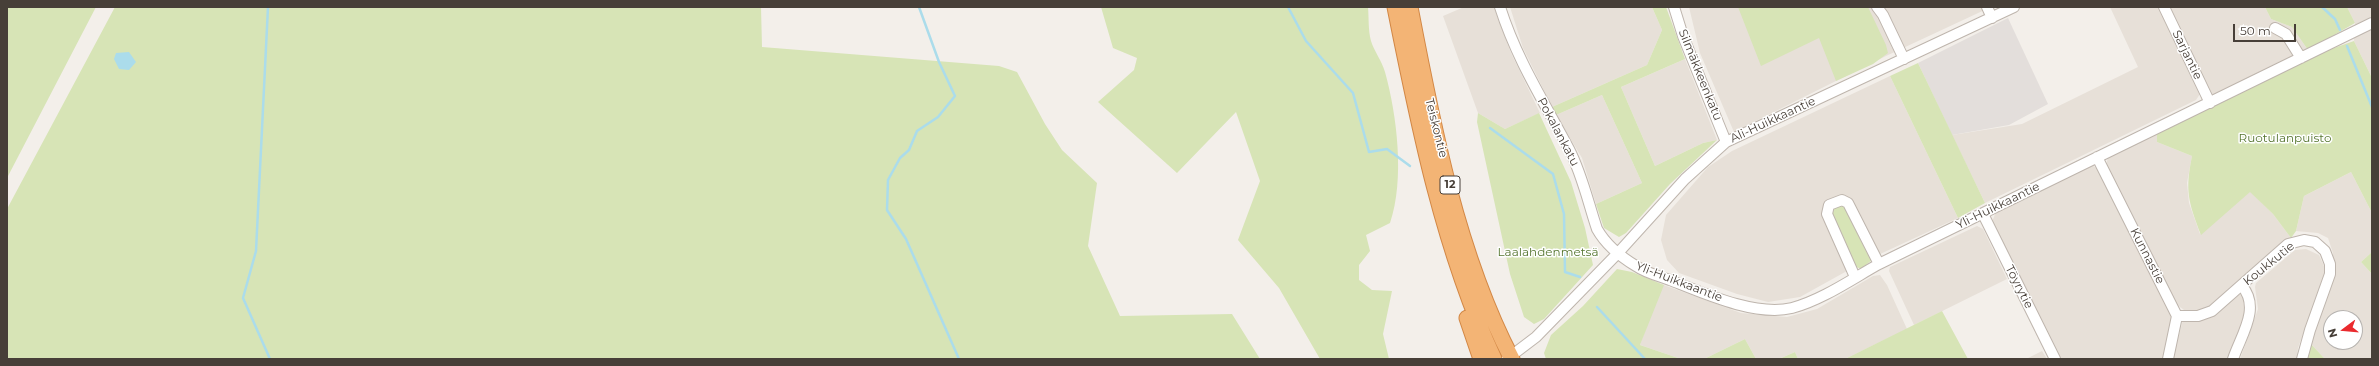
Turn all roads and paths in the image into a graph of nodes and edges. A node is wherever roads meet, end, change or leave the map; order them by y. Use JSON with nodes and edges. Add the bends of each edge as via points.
{"nodes":[{"id":1,"x":1395,"y":7,"type":"edge"},
{"id":2,"x":1410,"y":7,"type":"edge"},
{"id":3,"x":1500,"y":7,"type":"edge"},
{"id":4,"x":1674,"y":7,"type":"edge"},
{"id":5,"x":1877,"y":7,"type":"edge"},
{"id":6,"x":1987,"y":7,"type":"edge"},
{"id":7,"x":2014,"y":7,"type":"edge"},
{"id":8,"x":2164,"y":7,"type":"edge"},
{"id":9,"x":1992,"y":18,"type":"junction"},
{"id":10,"x":2372,"y":23,"type":"edge"},
{"id":11,"x":2275,"y":28,"type":"dead end"},
{"id":12,"x":2301,"y":58,"type":"junction"},
{"id":13,"x":1904,"y":59,"type":"junction"},
{"id":14,"x":2210,"y":103,"type":"junction"},
{"id":15,"x":1726,"y":142,"type":"junction"},
{"id":16,"x":2097,"y":157,"type":"junction"},
{"id":17,"x":1983,"y":214,"type":"junction"},
{"id":18,"x":1618,"y":253,"type":"junction"},
{"id":19,"x":1879,"y":264,"type":"junction"},
{"id":20,"x":1462,"y":276,"type":"junction"},
{"id":21,"x":1855,"y":277,"type":"junction"},
{"id":22,"x":2242,"y":286,"type":"junction"},
{"id":23,"x":2177,"y":316,"type":"junction"},
{"id":24,"x":1510,"y":358,"type":"edge"},
{"id":25,"x":1482,"y":359,"type":"edge"},
{"id":26,"x":1494,"y":359,"type":"edge"},
{"id":27,"x":2055,"y":359,"type":"edge"},
{"id":28,"x":2168,"y":359,"type":"edge"},
{"id":29,"x":2233,"y":359,"type":"edge"},
{"id":30,"x":2302,"y":359,"type":"edge"}],
"edges":[{"from":1,"to":20,"type":"highway","name":"Teiskontie","number":"12","via":[[1436,195]]},
{"from":2,"to":24,"type":"highway","name":"Teiskontie","number":"12","via":[[1438,142],[1462,230],[1481,289]]},
{"from":3,"to":18,"type":"street","name":"Pokalankatu","via":[[1527,76],[1569,149],[1597,229],[1602,238]]},
{"from":4,"to":15,"type":"street","name":"Silmäkkeenkatu","via":[[1683,36]]},
{"from":5,"to":13,"type":"street"},
{"from":6,"to":9,"type":"street"},
{"from":7,"to":9,"type":"street","name":"Ali-Huikkaantie"},
{"from":8,"to":14,"type":"street","name":"Sarjantie"},
{"from":9,"to":13,"type":"street","name":"Ali-Huikkaantie"},
{"from":10,"to":12,"type":"street","name":"Yli-Huikkaantie"},
{"from":11,"to":12,"type":"street","via":[[2286,34]]},
{"from":12,"to":14,"type":"street","name":"Yli-Huikkaantie"},
{"from":13,"to":15,"type":"street","name":"Ali-Huikkaantie"},
{"from":14,"to":16,"type":"street","name":"Yli-Huikkaantie"},
{"from":15,"to":18,"type":"street","name":"Ali-Huikkaantie","via":[[1685,179]]},
{"from":16,"to":17,"type":"street","name":"Yli-Huikkaantie"},
{"from":16,"to":23,"type":"street","name":"Kunnastie"},
{"from":17,"to":19,"type":"street","name":"Yli-Huikkaantie"},
{"from":17,"to":27,"type":"street","name":"Töyrytie"},
{"from":18,"to":21,"type":"street","name":"Yli-Huikkaantie","via":[[1638,268],[1700,292],[1744,305],[1776,310],[1809,302]]},
{"from":18,"to":24,"type":"street","name":"Ali-Huikkaantie","via":[[1536,337]]},
{"from":19,"to":21,"type":"street","name":"Yli-Huikkaantie"},
{"from":19,"to":21,"type":"street","via":[[1848,202],[1842,200],[1829,205],[1827,214]]},
{"from":20,"to":25,"type":"highway","number":"12","via":[[1462,302]]},
{"from":20,"to":26,"type":"highway","name":"Teiskontie","number":"12"},
{"from":22,"to":23,"type":"street","name":"Koukkutie","via":[[2204,315]]},
{"from":22,"to":29,"type":"street","via":[[2250,298],[2251,310]]},
{"from":22,"to":30,"type":"street","name":"Koukkutie","via":[[2282,249],[2296,241],[2310,240],[2325,251],[2330,262],[2330,274]]},
{"from":23,"to":28,"type":"street"}]}
